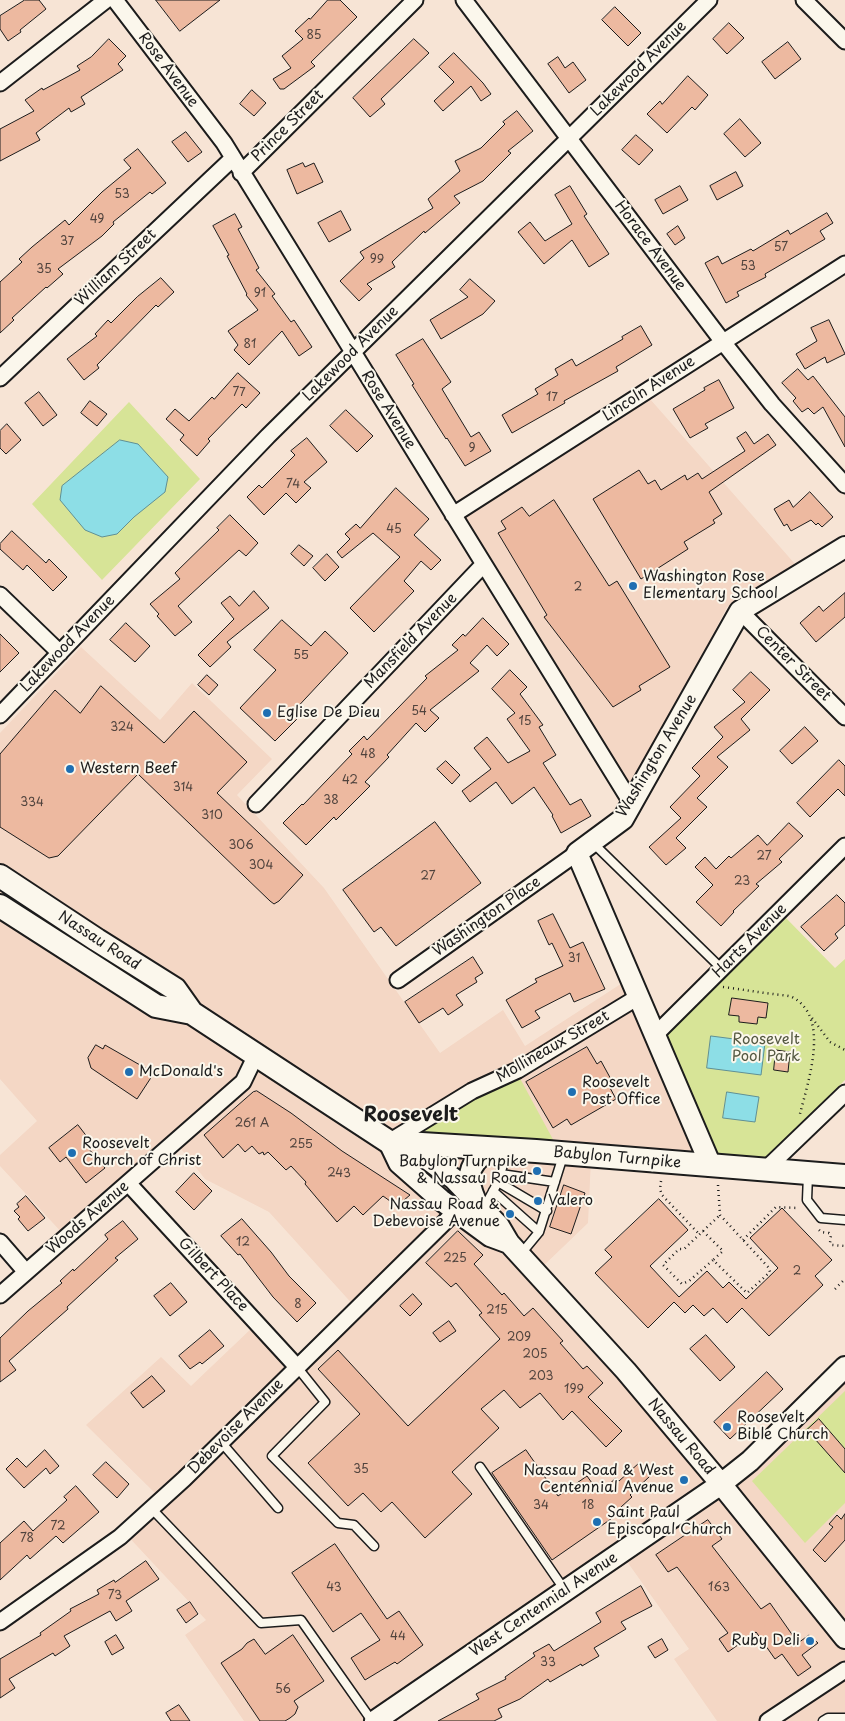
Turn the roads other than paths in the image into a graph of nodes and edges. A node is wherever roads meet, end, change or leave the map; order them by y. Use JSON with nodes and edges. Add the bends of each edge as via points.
{"nodes":[{"id":1,"x":106,"y":0,"type":"edge"},
{"id":2,"x":115,"y":0,"type":"edge"},
{"id":3,"x":415,"y":0,"type":"edge"},
{"id":4,"x":464,"y":0,"type":"edge"},
{"id":5,"x":709,"y":0,"type":"edge"},
{"id":6,"x":804,"y":0,"type":"edge"},
{"id":7,"x":845,"y":41,"type":"edge"},
{"id":8,"x":0,"y":83,"type":"edge"},
{"id":9,"x":568,"y":138,"type":"junction"},
{"id":10,"x":232,"y":159,"type":"junction"},
{"id":11,"x":241,"y":173,"type":"junction"},
{"id":12,"x":845,"y":264,"type":"edge"},
{"id":13,"x":723,"y":342,"type":"junction"},
{"id":14,"x":353,"y":353,"type":"junction"},
{"id":15,"x":0,"y":378,"type":"edge"},
{"id":16,"x":845,"y":485,"type":"edge"},
{"id":17,"x":453,"y":515,"type":"junction"},
{"id":18,"x":845,"y":548,"type":"edge"},
{"id":19,"x":483,"y":565,"type":"junction"},
{"id":20,"x":0,"y":595,"type":"edge"},
{"id":21,"x":740,"y":611,"type":"junction"},
{"id":22,"x":60,"y":653,"type":"junction"},
{"id":23,"x":0,"y":715,"type":"edge"},
{"id":24,"x":845,"y":717,"type":"edge"},
{"id":25,"x":256,"y":804,"type":"dead end"},
{"id":26,"x":632,"y":804,"type":"junction"},
{"id":27,"x":845,"y":846,"type":"edge"},
{"id":28,"x":584,"y":847,"type":"junction"},
{"id":29,"x":0,"y":876,"type":"edge"},
{"id":30,"x":0,"y":887,"type":"edge"},
{"id":31,"x":23,"y":891,"type":"junction"},
{"id":32,"x":0,"y":906,"type":"edge"},
{"id":33,"x":722,"y":969,"type":"junction"},
{"id":34,"x":398,"y":980,"type":"dead end"},
{"id":35,"x":638,"y":996,"type":"junction"},
{"id":36,"x":192,"y":1013,"type":"junction"},
{"id":37,"x":655,"y":1035,"type":"junction"},
{"id":38,"x":256,"y":1055,"type":"junction"},
{"id":39,"x":845,"y":1093,"type":"edge"},
{"id":40,"x":389,"y":1142,"type":"junction"},
{"id":41,"x":501,"y":1149,"type":"junction"},
{"id":42,"x":564,"y":1153,"type":"junction"},
{"id":43,"x":765,"y":1170,"type":"junction"},
{"id":44,"x":808,"y":1173,"type":"junction"},
{"id":45,"x":501,"y":1174,"type":"junction"},
{"id":46,"x":715,"y":1175,"type":"junction"},
{"id":47,"x":845,"y":1176,"type":"edge"},
{"id":48,"x":498,"y":1182,"type":"junction"},
{"id":49,"x":555,"y":1182,"type":"junction"},
{"id":50,"x":128,"y":1183,"type":"junction"},
{"id":51,"x":484,"y":1200,"type":"junction"},
{"id":52,"x":456,"y":1211,"type":"junction"},
{"id":53,"x":547,"y":1211,"type":"junction"},
{"id":54,"x":845,"y":1220,"type":"edge"},
{"id":55,"x":539,"y":1232,"type":"junction"},
{"id":56,"x":0,"y":1242,"type":"edge"},
{"id":57,"x":514,"y":1249,"type":"junction"},
{"id":58,"x":26,"y":1272,"type":"junction"},
{"id":59,"x":0,"y":1295,"type":"edge"},
{"id":60,"x":298,"y":1367,"type":"junction"},
{"id":61,"x":845,"y":1367,"type":"edge"},
{"id":62,"x":221,"y":1442,"type":"junction"},
{"id":63,"x":480,"y":1467,"type":"dead end"},
{"id":64,"x":721,"y":1484,"type":"junction"},
{"id":65,"x":151,"y":1508,"type":"junction"},
{"id":66,"x":278,"y":1508,"type":"dead end"},
{"id":67,"x":374,"y":1546,"type":"dead end"},
{"id":68,"x":565,"y":1591,"type":"junction"},
{"id":69,"x":0,"y":1622,"type":"edge"},
{"id":70,"x":845,"y":1638,"type":"edge"},
{"id":71,"x":845,"y":1670,"type":"edge"},
{"id":72,"x":845,"y":1718,"type":"edge"},
{"id":73,"x":373,"y":1721,"type":"edge"},
{"id":74,"x":768,"y":1721,"type":"edge"},
{"id":75,"x":823,"y":1721,"type":"edge"}],
"edges":[{"from":1,"to":8,"type":"street"},
{"from":2,"to":10,"type":"street","name":"Rose Avenue","via":[[224,143]]},
{"from":3,"to":11,"type":"street","name":"Prince Street"},
{"from":4,"to":9,"type":"street","name":"Horace Avenue"},
{"from":5,"to":9,"type":"street","name":"Lakewood Avenue"},
{"from":6,"to":7,"type":"street"},
{"from":9,"to":13,"type":"street","name":"Horace Avenue"},
{"from":9,"to":14,"type":"street","name":"Lakewood Avenue"},
{"from":10,"to":11,"type":"street","name":"Rose Avenue"},
{"from":10,"to":15,"type":"street","name":"William Street"},
{"from":11,"to":14,"type":"street","name":"Rose Avenue"},
{"from":12,"to":13,"type":"street","name":"Lincoln Avenue"},
{"from":13,"to":16,"type":"street","name":"Horace Avenue","via":[[772,404]]},
{"from":13,"to":17,"type":"street","name":"Lincoln Avenue"},
{"from":14,"to":17,"type":"street","name":"Rose Avenue"},
{"from":14,"to":22,"type":"street","name":"Lakewood Avenue","via":[[268,436]]},
{"from":17,"to":19,"type":"street","name":"Rose Avenue"},
{"from":18,"to":21,"type":"main road","name":"Washington Avenue"},
{"from":19,"to":25,"type":"street","name":"Mansfield Avenue"},
{"from":19,"to":26,"type":"street","name":"Rose Avenue"},
{"from":20,"to":22,"type":"street"},
{"from":21,"to":24,"type":"street","name":"Center Street"},
{"from":21,"to":26,"type":"main road","name":"Washington Avenue"},
{"from":22,"to":23,"type":"street","name":"Lakewood Avenue"},
{"from":26,"to":28,"type":"main road","name":"Washington Avenue","via":[[623,819]]},
{"from":27,"to":33,"type":"street","name":"Harts Avenue"},
{"from":28,"to":33,"type":"lane"},
{"from":28,"to":34,"type":"street","name":"Washington Place"},
{"from":28,"to":35,"type":"main road"},
{"from":29,"to":31,"type":"main road","name":"Nassau Road"},
{"from":30,"to":31,"type":"main road"},
{"from":31,"to":36,"type":"main road","name":"Nassau Road","via":[[175,989]]},
{"from":32,"to":36,"type":"main road","name":"Nassau Road","via":[[156,1006]]},
{"from":33,"to":37,"type":"street","name":"Harts Avenue"},
{"from":35,"to":37,"type":"main road"},
{"from":35,"to":40,"type":"street","name":"Mollineaux Street","via":[[518,1070],[472,1091]]},
{"from":36,"to":38,"type":"main road","name":"Nassau Road"},
{"from":37,"to":46,"type":"main road"},
{"from":38,"to":40,"type":"main road","name":"Nassau Road"},
{"from":38,"to":50,"type":"street","name":"Woods Avenue","via":[[242,1082]]},
{"from":39,"to":43,"type":"street"},
{"from":40,"to":41,"type":"main road","name":"Babylon Turnpike"},
{"from":40,"to":51,"type":"main road","name":"Nassau Road","via":[[418,1152]]},
{"from":40,"to":52,"type":"main road","name":"Nassau Road","via":[[399,1163]]},
{"from":41,"to":42,"type":"main road","name":"Babylon Turnpike"},
{"from":41,"to":45,"type":"lane"},
{"from":41,"to":51,"type":"main road","via":[[477,1159],[469,1173],[471,1191]]},
{"from":42,"to":46,"type":"main road","name":"Babylon Turnpike"},
{"from":42,"to":49,"type":"lane"},
{"from":43,"to":44,"type":"main road","name":"Babylon Turnpike"},
{"from":43,"to":46,"type":"main road","name":"Babylon Turnpike"},
{"from":44,"to":47,"type":"main road","name":"Babylon Turnpike"},
{"from":44,"to":54,"type":"lane","via":[[807,1200],[822,1218]]},
{"from":45,"to":48,"type":"lane"},
{"from":45,"to":49,"type":"lane"},
{"from":48,"to":51,"type":"lane"},
{"from":48,"to":53,"type":"lane"},
{"from":49,"to":53,"type":"lane"},
{"from":50,"to":58,"type":"street","name":"Woods Avenue"},
{"from":50,"to":60,"type":"street","name":"Gilbert Place"},
{"from":51,"to":55,"type":"lane"},
{"from":51,"to":57,"type":"main road","name":"Nassau Road"},
{"from":52,"to":57,"type":"main road","name":"Nassau Road"},
{"from":52,"to":60,"type":"street","name":"Debevoise Avenue"},
{"from":53,"to":55,"type":"lane"},
{"from":55,"to":57,"type":"lane"},
{"from":56,"to":58,"type":"street"},
{"from":57,"to":64,"type":"main road","name":"Nassau Road","via":[[626,1371]]},
{"from":58,"to":59,"type":"street","name":"Woods Avenue"},
{"from":60,"to":62,"type":"street","name":"Debevoise Avenue"},
{"from":60,"to":67,"type":"lane","via":[[325,1402],[272,1456],[338,1524],[354,1525]]},
{"from":61,"to":64,"type":"main road","name":"West Centennial Avenue","via":[[750,1461]]},
{"from":62,"to":65,"type":"street","name":"Debevoise Avenue"},
{"from":62,"to":66,"type":"lane"},
{"from":63,"to":68,"type":"lane"},
{"from":64,"to":68,"type":"main road","name":"West Centennial Avenue"},
{"from":64,"to":70,"type":"main road","name":"Nassau Road"},
{"from":65,"to":69,"type":"street","name":"Debevoise Avenue","via":[[120,1537]]},
{"from":65,"to":73,"type":"lane","via":[[260,1623],[302,1620]]},
{"from":68,"to":73,"type":"main road","name":"West Centennial Avenue"},
{"from":71,"to":74,"type":"street"},
{"from":72,"to":75,"type":"lane"}]}
